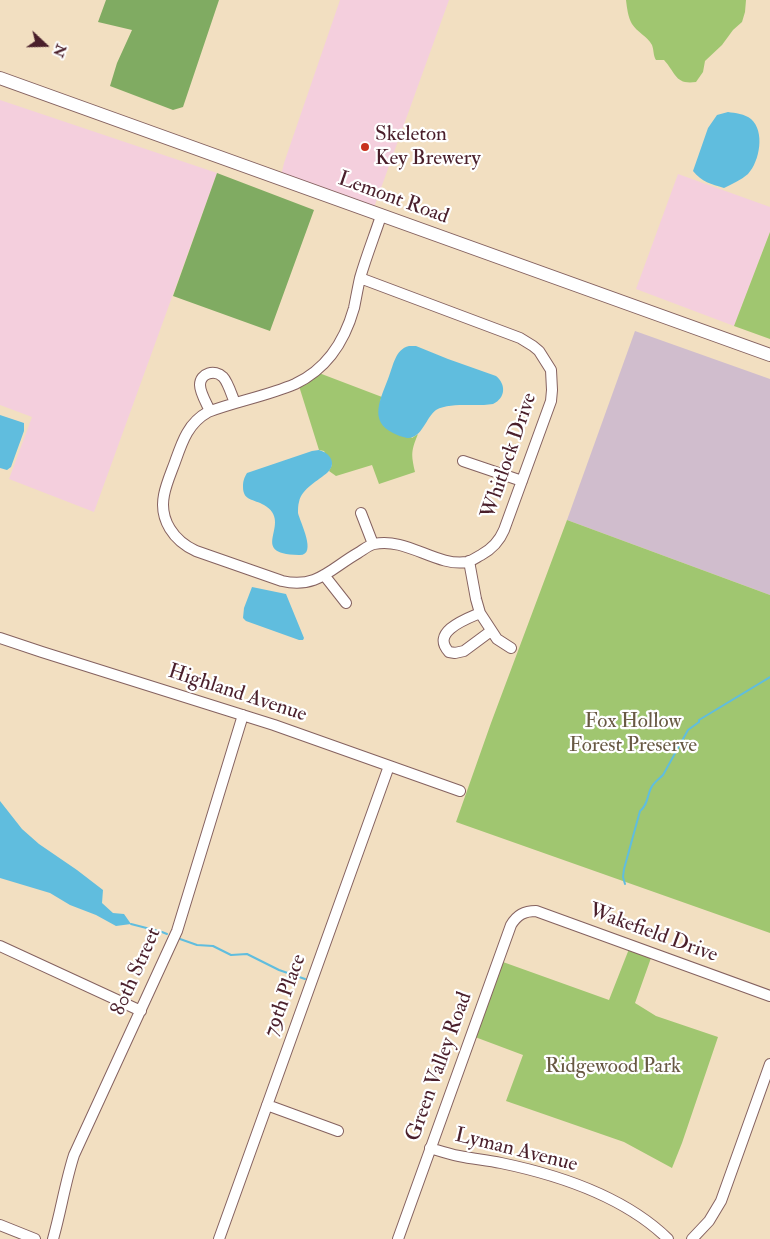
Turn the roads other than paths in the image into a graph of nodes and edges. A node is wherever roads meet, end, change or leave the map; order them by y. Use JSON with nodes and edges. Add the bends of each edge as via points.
{"nodes":[{"id":1,"x":1,"y":79,"type":"edge"},
{"id":2,"x":381,"y":216,"type":"junction"},
{"id":3,"x":360,"y":278,"type":"junction"},
{"id":4,"x":770,"y":355,"type":"edge"},
{"id":5,"x":235,"y":402,"type":"junction"},
{"id":6,"x":210,"y":411,"type":"junction"},
{"id":7,"x":463,"y":461,"type":"dead end"},
{"id":8,"x":522,"y":481,"type":"junction"},
{"id":9,"x":361,"y":513,"type":"dead end"},
{"id":10,"x":373,"y":544,"type":"junction"},
{"id":11,"x":469,"y":562,"type":"junction"},
{"id":12,"x":324,"y":576,"type":"junction"},
{"id":13,"x":346,"y":603,"type":"dead end"},
{"id":14,"x":480,"y":613,"type":"junction"},
{"id":15,"x":491,"y":631,"type":"junction"},
{"id":16,"x":0,"y":638,"type":"edge"},
{"id":17,"x":512,"y":648,"type":"dead end"},
{"id":18,"x":243,"y":715,"type":"junction"},
{"id":19,"x":389,"y":766,"type":"junction"},
{"id":20,"x":460,"y":791,"type":"dead end"},
{"id":21,"x":523,"y":912,"type":"joint"},
{"id":22,"x":0,"y":946,"type":"edge"},
{"id":23,"x":770,"y":996,"type":"edge"},
{"id":24,"x":141,"y":1011,"type":"junction"},
{"id":25,"x":770,"y":1064,"type":"edge"},
{"id":26,"x":267,"y":1105,"type":"junction"},
{"id":27,"x":338,"y":1131,"type":"dead end"},
{"id":28,"x":430,"y":1148,"type":"junction"},
{"id":29,"x":0,"y":1225,"type":"edge"},
{"id":30,"x":36,"y":1239,"type":"edge"},
{"id":31,"x":53,"y":1239,"type":"edge"},
{"id":32,"x":219,"y":1239,"type":"edge"},
{"id":33,"x":398,"y":1239,"type":"edge"},
{"id":34,"x":668,"y":1239,"type":"edge"},
{"id":35,"x":692,"y":1239,"type":"edge"}],
"edges":[{"from":1,"to":2,"type":"main road","name":"Lemont Road"},
{"from":2,"to":3,"type":"street"},
{"from":2,"to":4,"type":"main road","name":"Lemont Road"},
{"from":3,"to":5,"type":"street","via":[[345,334],[322,366],[296,384]]},
{"from":3,"to":8,"type":"street","name":"Whitlock Drive","via":[[515,336],[539,351],[551,370],[550,401]]},
{"from":5,"to":6,"type":"street"},
{"from":5,"to":6,"type":"street","via":[[223,377],[214,372],[206,374],[200,387]]},
{"from":6,"to":12,"type":"street","via":[[185,435],[176,459],[164,494],[167,526],[183,544],[196,551],[282,581],[301,583]]},
{"from":7,"to":8,"type":"street"},
{"from":8,"to":11,"type":"street","name":"Whitlock Drive","via":[[496,544]]},
{"from":9,"to":10,"type":"street"},
{"from":10,"to":11,"type":"street","via":[[402,545],[447,561]]},
{"from":10,"to":12,"type":"street"},
{"from":11,"to":14,"type":"street"},
{"from":12,"to":13,"type":"street"},
{"from":14,"to":15,"type":"street"},
{"from":14,"to":15,"type":"street","via":[[448,629],[443,641],[445,647],[449,652],[464,651]]},
{"from":15,"to":17,"type":"street"},
{"from":16,"to":18,"type":"street","name":"Highland Avenue"},
{"from":18,"to":19,"type":"street","name":"Highland Avenue"},
{"from":18,"to":24,"type":"street","name":"80th Street","via":[[177,931]]},
{"from":19,"to":20,"type":"street","name":"Highland Avenue"},
{"from":19,"to":26,"type":"street","name":"79th Place"},
{"from":21,"to":23,"type":"street","name":"Wakefield Drive","via":[[541,913]]},
{"from":21,"to":28,"type":"street","name":"Green Valley Road","via":[[511,925]]},
{"from":22,"to":24,"type":"street"},
{"from":24,"to":31,"type":"street","name":"80th Street","via":[[74,1155]]},
{"from":25,"to":35,"type":"street","via":[[721,1201],[709,1221]]},
{"from":26,"to":27,"type":"street"},
{"from":26,"to":32,"type":"street","name":"79th Place"},
{"from":28,"to":33,"type":"street","name":"Green Valley Road"},
{"from":28,"to":34,"type":"street","name":"Lyman Avenue","via":[[531,1170],[572,1183],[626,1207]]},
{"from":29,"to":30,"type":"street"}]}
